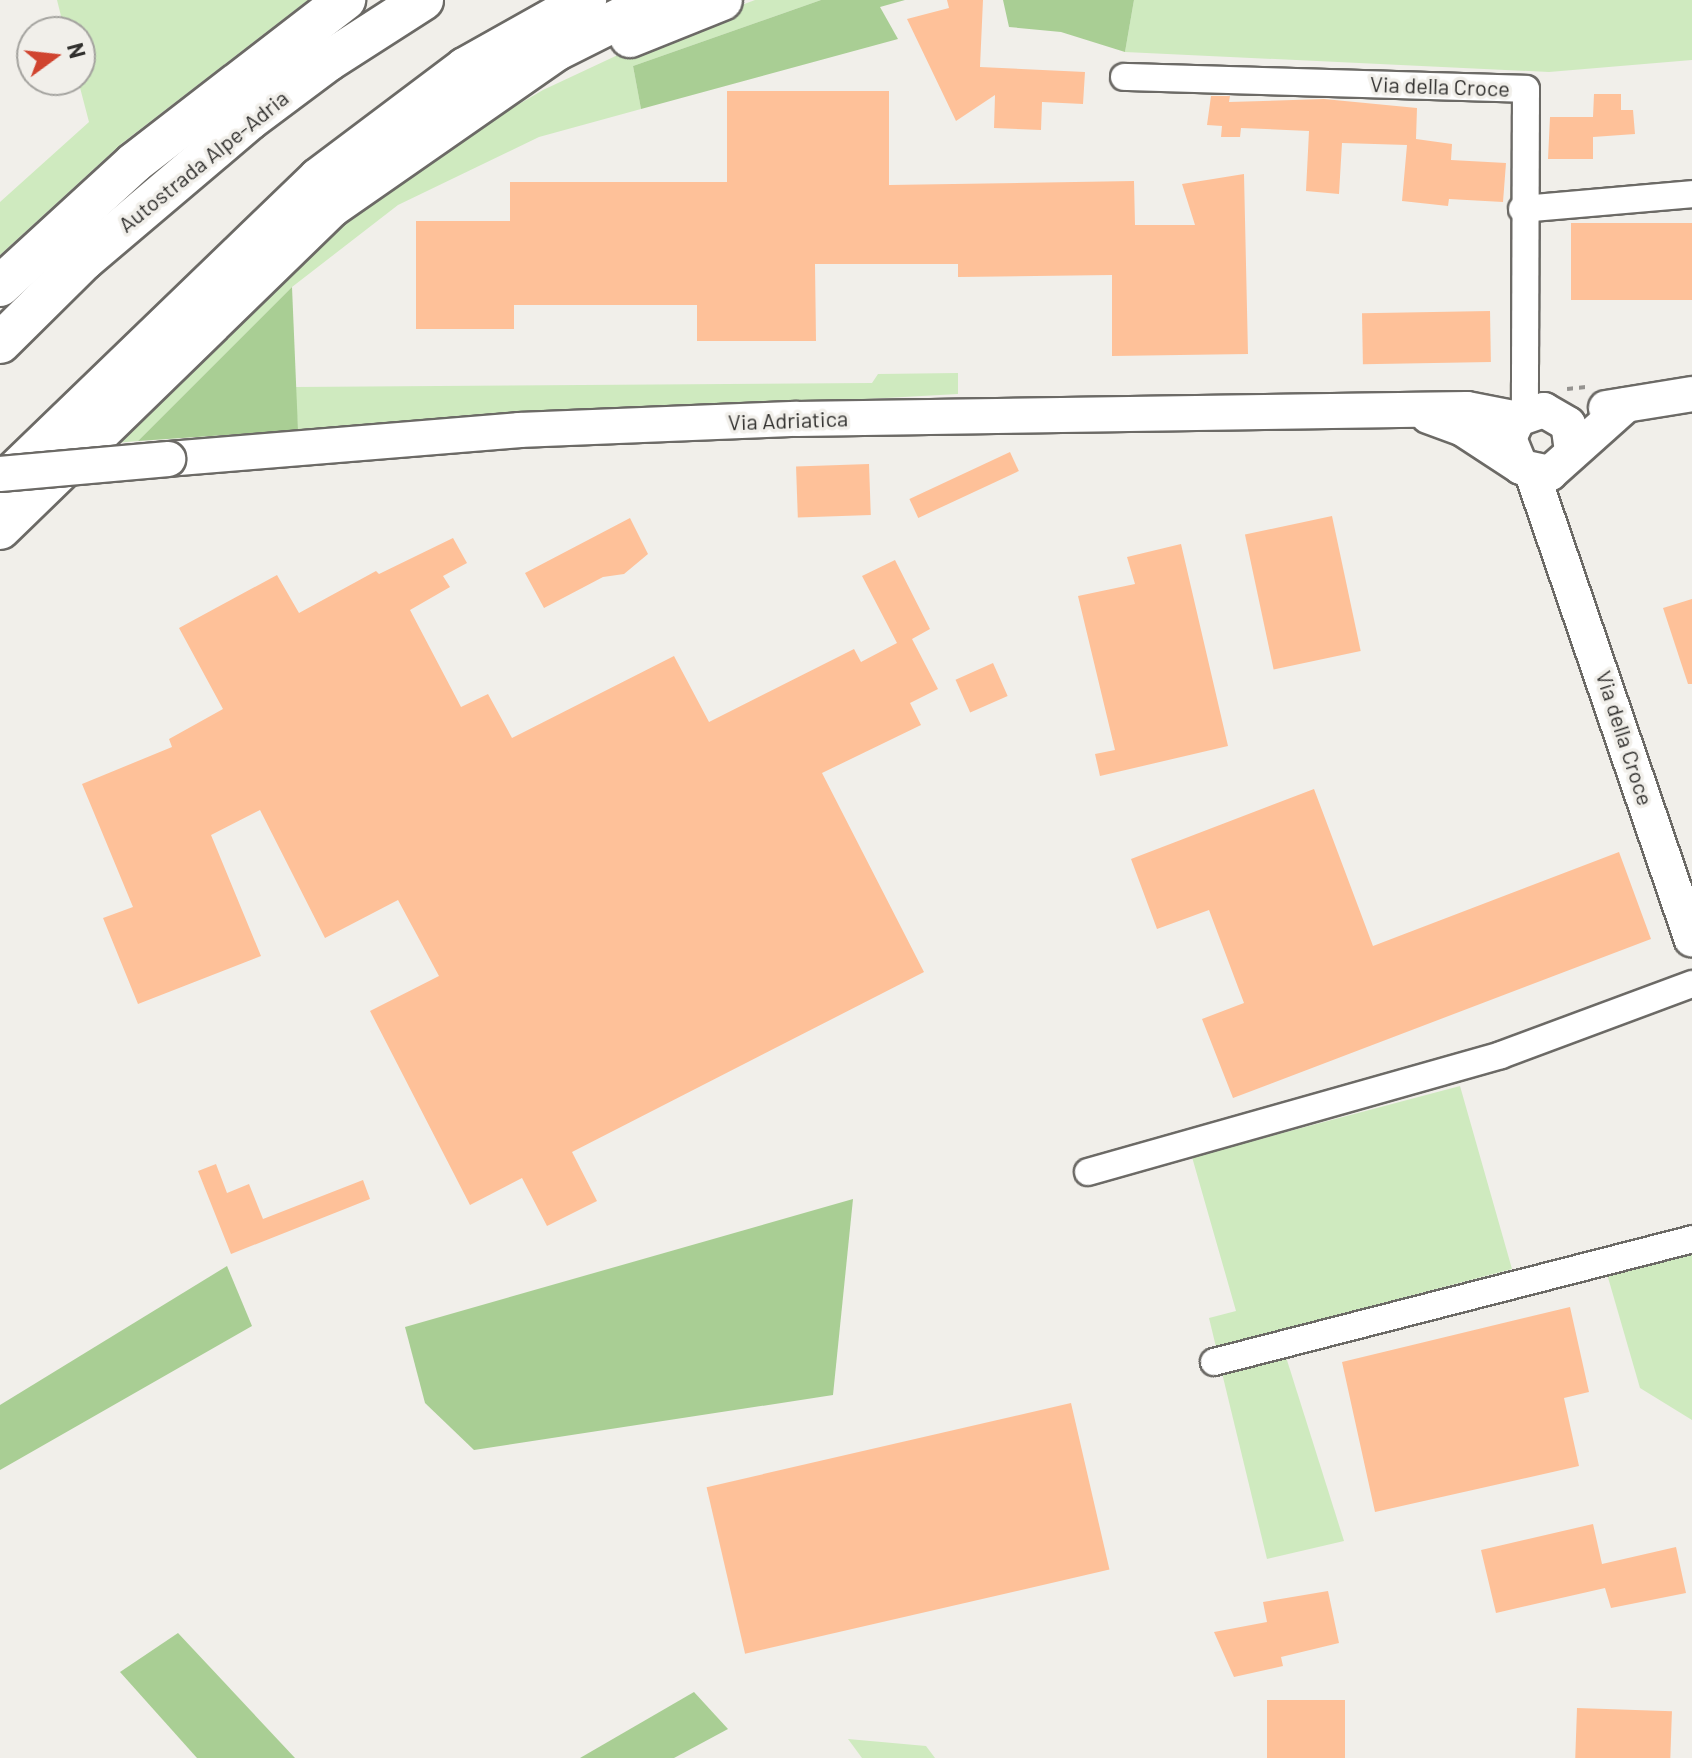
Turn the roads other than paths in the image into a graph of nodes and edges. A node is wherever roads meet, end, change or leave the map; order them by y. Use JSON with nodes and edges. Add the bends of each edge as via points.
{"nodes":[{"id":1,"x":345,"y":0,"type":"edge"},
{"id":2,"x":423,"y":0,"type":"edge"},
{"id":3,"x":586,"y":0,"type":"edge"},
{"id":4,"x":657,"y":0,"type":"edge"},
{"id":5,"x":722,"y":0,"type":"edge"},
{"id":6,"x":1124,"y":77,"type":"dead end"},
{"id":7,"x":473,"y":107,"type":"junction"},
{"id":8,"x":1692,"y":194,"type":"edge"},
{"id":9,"x":1522,"y":209,"type":"junction"},
{"id":10,"x":0,"y":286,"type":"edge"},
{"id":11,"x":0,"y":343,"type":"edge"},
{"id":12,"x":1692,"y":394,"type":"edge"},
{"id":13,"x":1626,"y":405,"type":"junction"},
{"id":14,"x":1408,"y":410,"type":"junction"},
{"id":15,"x":1522,"y":416,"type":"junction"},
{"id":16,"x":1562,"y":418,"type":"junction"},
{"id":17,"x":1569,"y":457,"type":"junction"},
{"id":18,"x":1526,"y":470,"type":"junction"},
{"id":19,"x":0,"y":474,"type":"edge"},
{"id":20,"x":0,"y":486,"type":"edge"},
{"id":21,"x":0,"y":529,"type":"edge"},
{"id":22,"x":1558,"y":538,"type":"junction"},
{"id":23,"x":1692,"y":939,"type":"edge"},
{"id":24,"x":1692,"y":984,"type":"edge"},
{"id":25,"x":1088,"y":1172,"type":"dead end"},
{"id":26,"x":1692,"y":1239,"type":"edge"},
{"id":27,"x":1214,"y":1362,"type":"dead end"}],
"edges":[{"from":1,"to":10,"type":"highway","name":"Autostrada Alpe-Adria","via":[[134,163]]},
{"from":2,"to":11,"type":"highway","name":"Autostrada Alpe-Adria","via":[[249,120],[84,260]]},
{"from":3,"to":20,"type":"highway","via":[[465,68],[319,178]]},
{"from":4,"to":7,"type":"highway","via":[[557,50]]},
{"from":5,"to":7,"type":"highway"},
{"from":6,"to":9,"type":"street","name":"Via della Croce","via":[[1526,89]]},
{"from":7,"to":21,"type":"highway","via":[[331,207]]},
{"from":8,"to":9,"type":"street"},
{"from":9,"to":15,"type":"street","name":"Via della Croce"},
{"from":12,"to":13,"type":"main road","name":"Via Adriatica"},
{"from":13,"to":16,"type":"main road","name":"Via Adriatica"},
{"from":13,"to":17,"type":"main road"},
{"from":14,"to":15,"type":"main road","name":"Via Adriatica","via":[[1467,409]]},
{"from":14,"to":18,"type":"main road","name":"Via Adriatica","via":[[1463,429]]},
{"from":14,"to":19,"type":"main road","name":"Via Adriatica","bridge":true,"via":[[750,420],[519,430]]},
{"from":15,"to":16,"type":"main road","name":"Via Adriatica","via":[[1544,410]]},
{"from":15,"to":18,"type":"main road","via":[[1509,438]]},
{"from":16,"to":17,"type":"main road","via":[[1572,433]]},
{"from":17,"to":18,"type":"main road","via":[[1550,473]]},
{"from":17,"to":22,"type":"main road","name":"Via della Croce"},
{"from":18,"to":22,"type":"main road","name":"Via della Croce"},
{"from":22,"to":23,"type":"main road","name":"Via della Croce"},
{"from":24,"to":25,"type":"street","via":[[1501,1055]]},
{"from":26,"to":27,"type":"street"}]}
